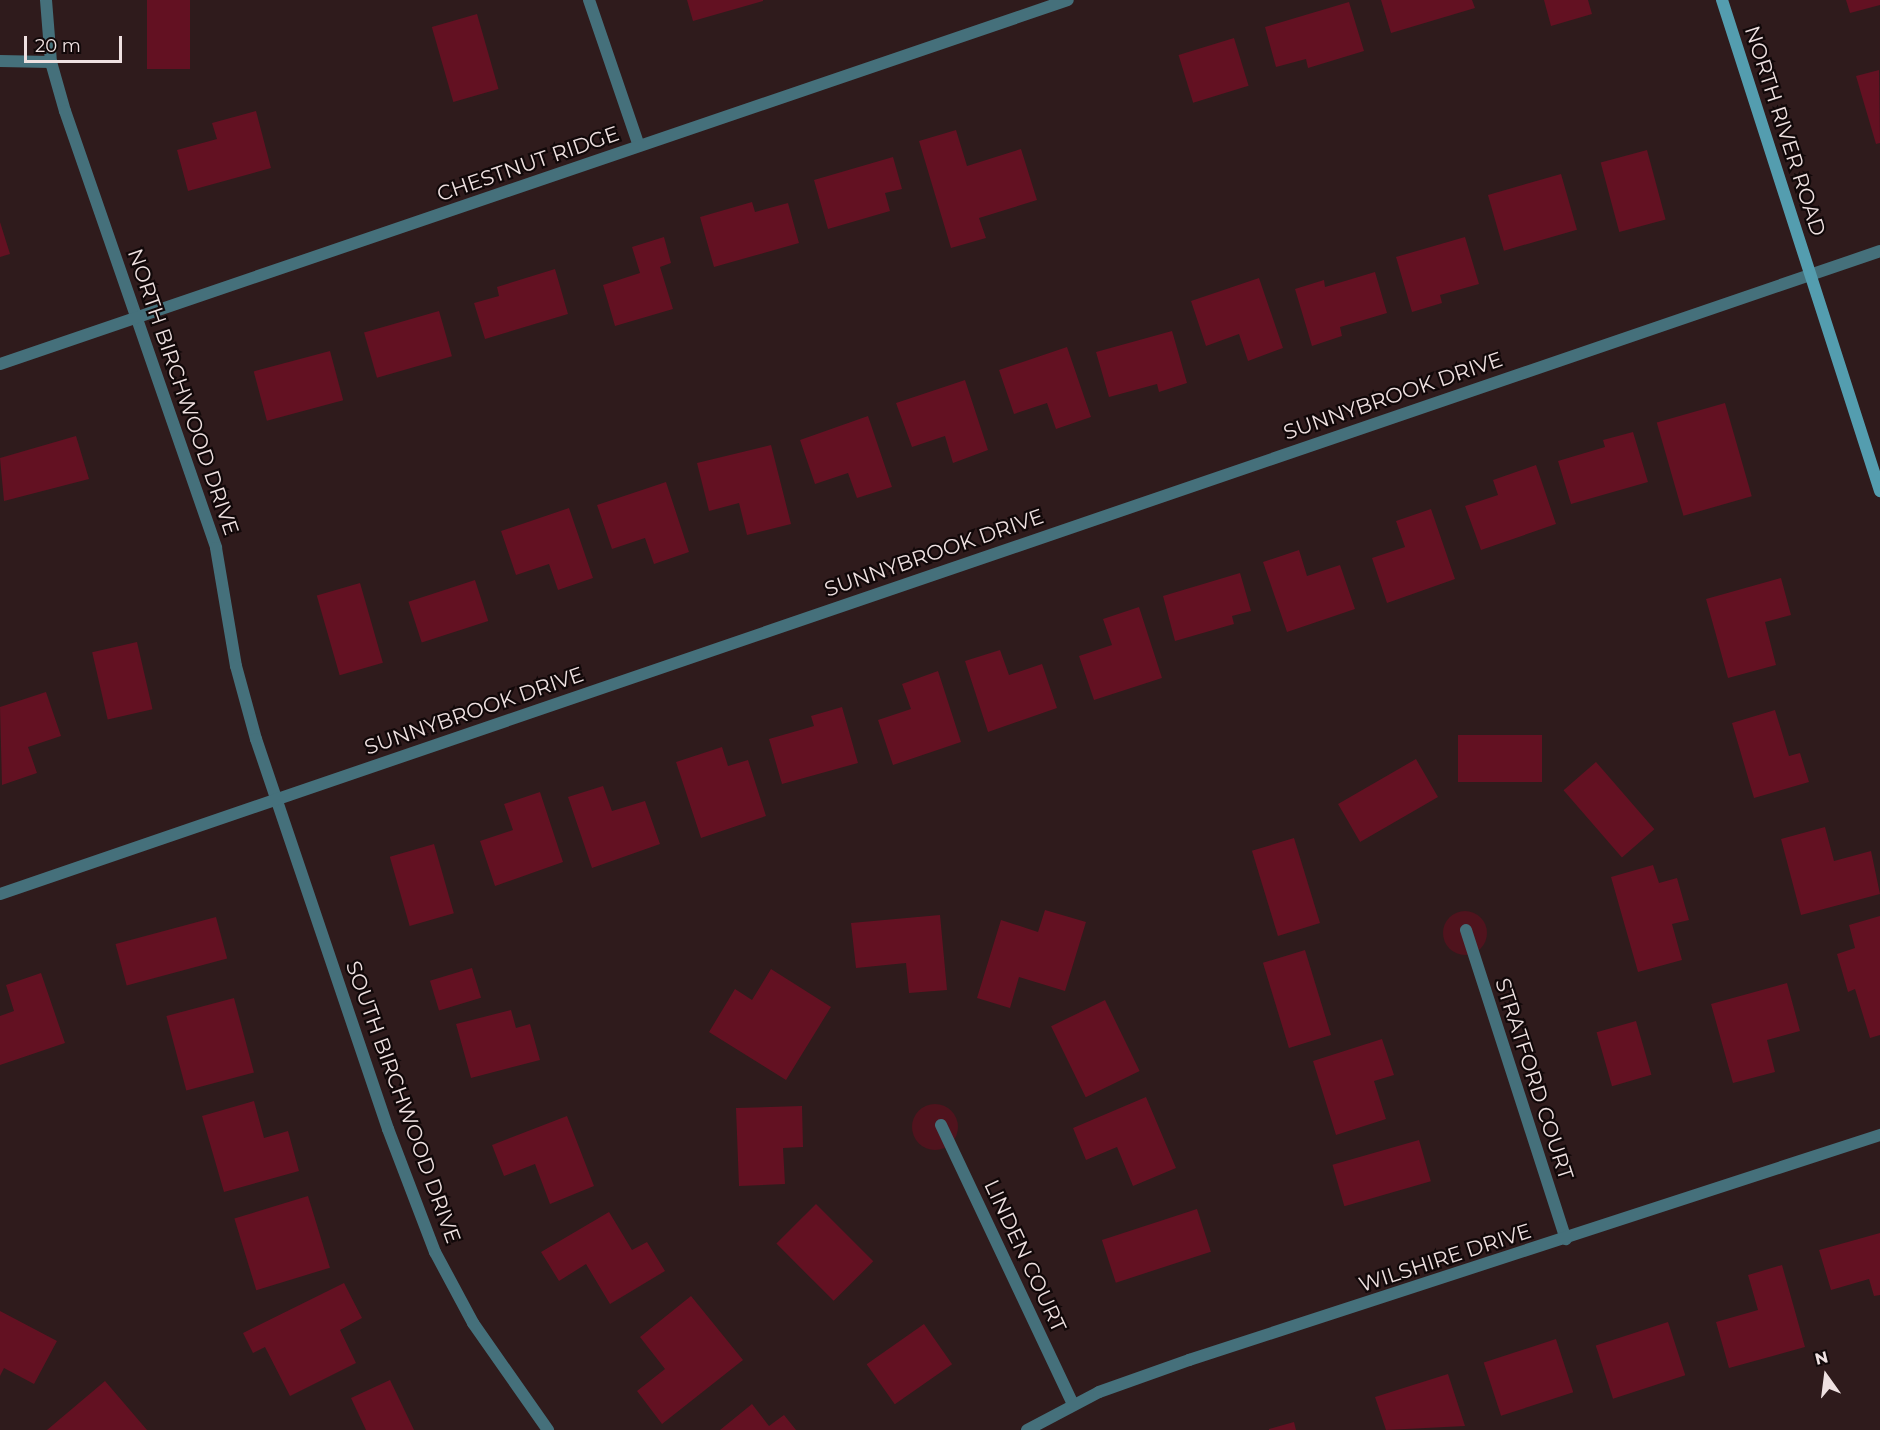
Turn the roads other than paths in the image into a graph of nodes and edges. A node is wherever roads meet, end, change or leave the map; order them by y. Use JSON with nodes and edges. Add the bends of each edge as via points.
{"nodes":[{"id":1,"x":46,"y":0,"type":"edge"},
{"id":2,"x":589,"y":0,"type":"edge"},
{"id":3,"x":1068,"y":0,"type":"edge"},
{"id":4,"x":1722,"y":0,"type":"edge"},
{"id":5,"x":0,"y":61,"type":"edge"},
{"id":6,"x":51,"y":62,"type":"junction"},
{"id":7,"x":639,"y":146,"type":"junction"},
{"id":8,"x":1880,"y":250,"type":"edge"},
{"id":9,"x":1811,"y":273,"type":"junction"},
{"id":10,"x":136,"y":317,"type":"junction"},
{"id":11,"x":0,"y":364,"type":"edge"},
{"id":12,"x":1880,"y":491,"type":"edge"},
{"id":13,"x":277,"y":800,"type":"junction"},
{"id":14,"x":0,"y":894,"type":"edge"},
{"id":15,"x":1466,"y":930,"type":"dead end"},
{"id":16,"x":941,"y":1125,"type":"dead end"},
{"id":17,"x":1880,"y":1135,"type":"edge"},
{"id":18,"x":1566,"y":1239,"type":"junction"},
{"id":19,"x":1073,"y":1404,"type":"junction"},
{"id":20,"x":548,"y":1430,"type":"edge"},
{"id":21,"x":1027,"y":1430,"type":"edge"}],
"edges":[{"from":1,"to":6,"type":"street","name":"NORTH BIRCHWOOD DRIVE"},
{"from":2,"to":7,"type":"street"},
{"from":3,"to":7,"type":"street","name":"CHESTNUT RIDGE"},
{"from":4,"to":9,"type":"street","name":"NORTH RIVER ROAD"},
{"from":5,"to":6,"type":"street"},
{"from":6,"to":10,"type":"street","name":"NORTH BIRCHWOOD DRIVE"},
{"from":7,"to":10,"type":"street","name":"CHESTNUT RIDGE"},
{"from":8,"to":9,"type":"street","name":"SUNNYBROOK DRIVE"},
{"from":9,"to":12,"type":"street","name":"NORTH RIVER ROAD"},
{"from":9,"to":13,"type":"street","name":"SUNNYBROOK DRIVE"},
{"from":10,"to":11,"type":"street","name":"CHESTNUT RIDGE"},
{"from":10,"to":13,"type":"street","name":"NORTH BIRCHWOOD DRIVE","via":[[216,548],[236,666]]},
{"from":13,"to":14,"type":"street","name":"SUNNYBROOK DRIVE"},
{"from":13,"to":20,"type":"street","name":"SOUTH BIRCHWOOD DRIVE","via":[[421,1218],[472,1323]]},
{"from":15,"to":18,"type":"street","name":"STRATFORD COURT"},
{"from":16,"to":19,"type":"street","name":"LINDEN COURT"},
{"from":17,"to":18,"type":"street","name":"WILSHIRE DRIVE"},
{"from":18,"to":19,"type":"street","name":"WILSHIRE DRIVE","via":[[1189,1360]]},
{"from":19,"to":21,"type":"street","name":"WILSHIRE DRIVE"}]}
